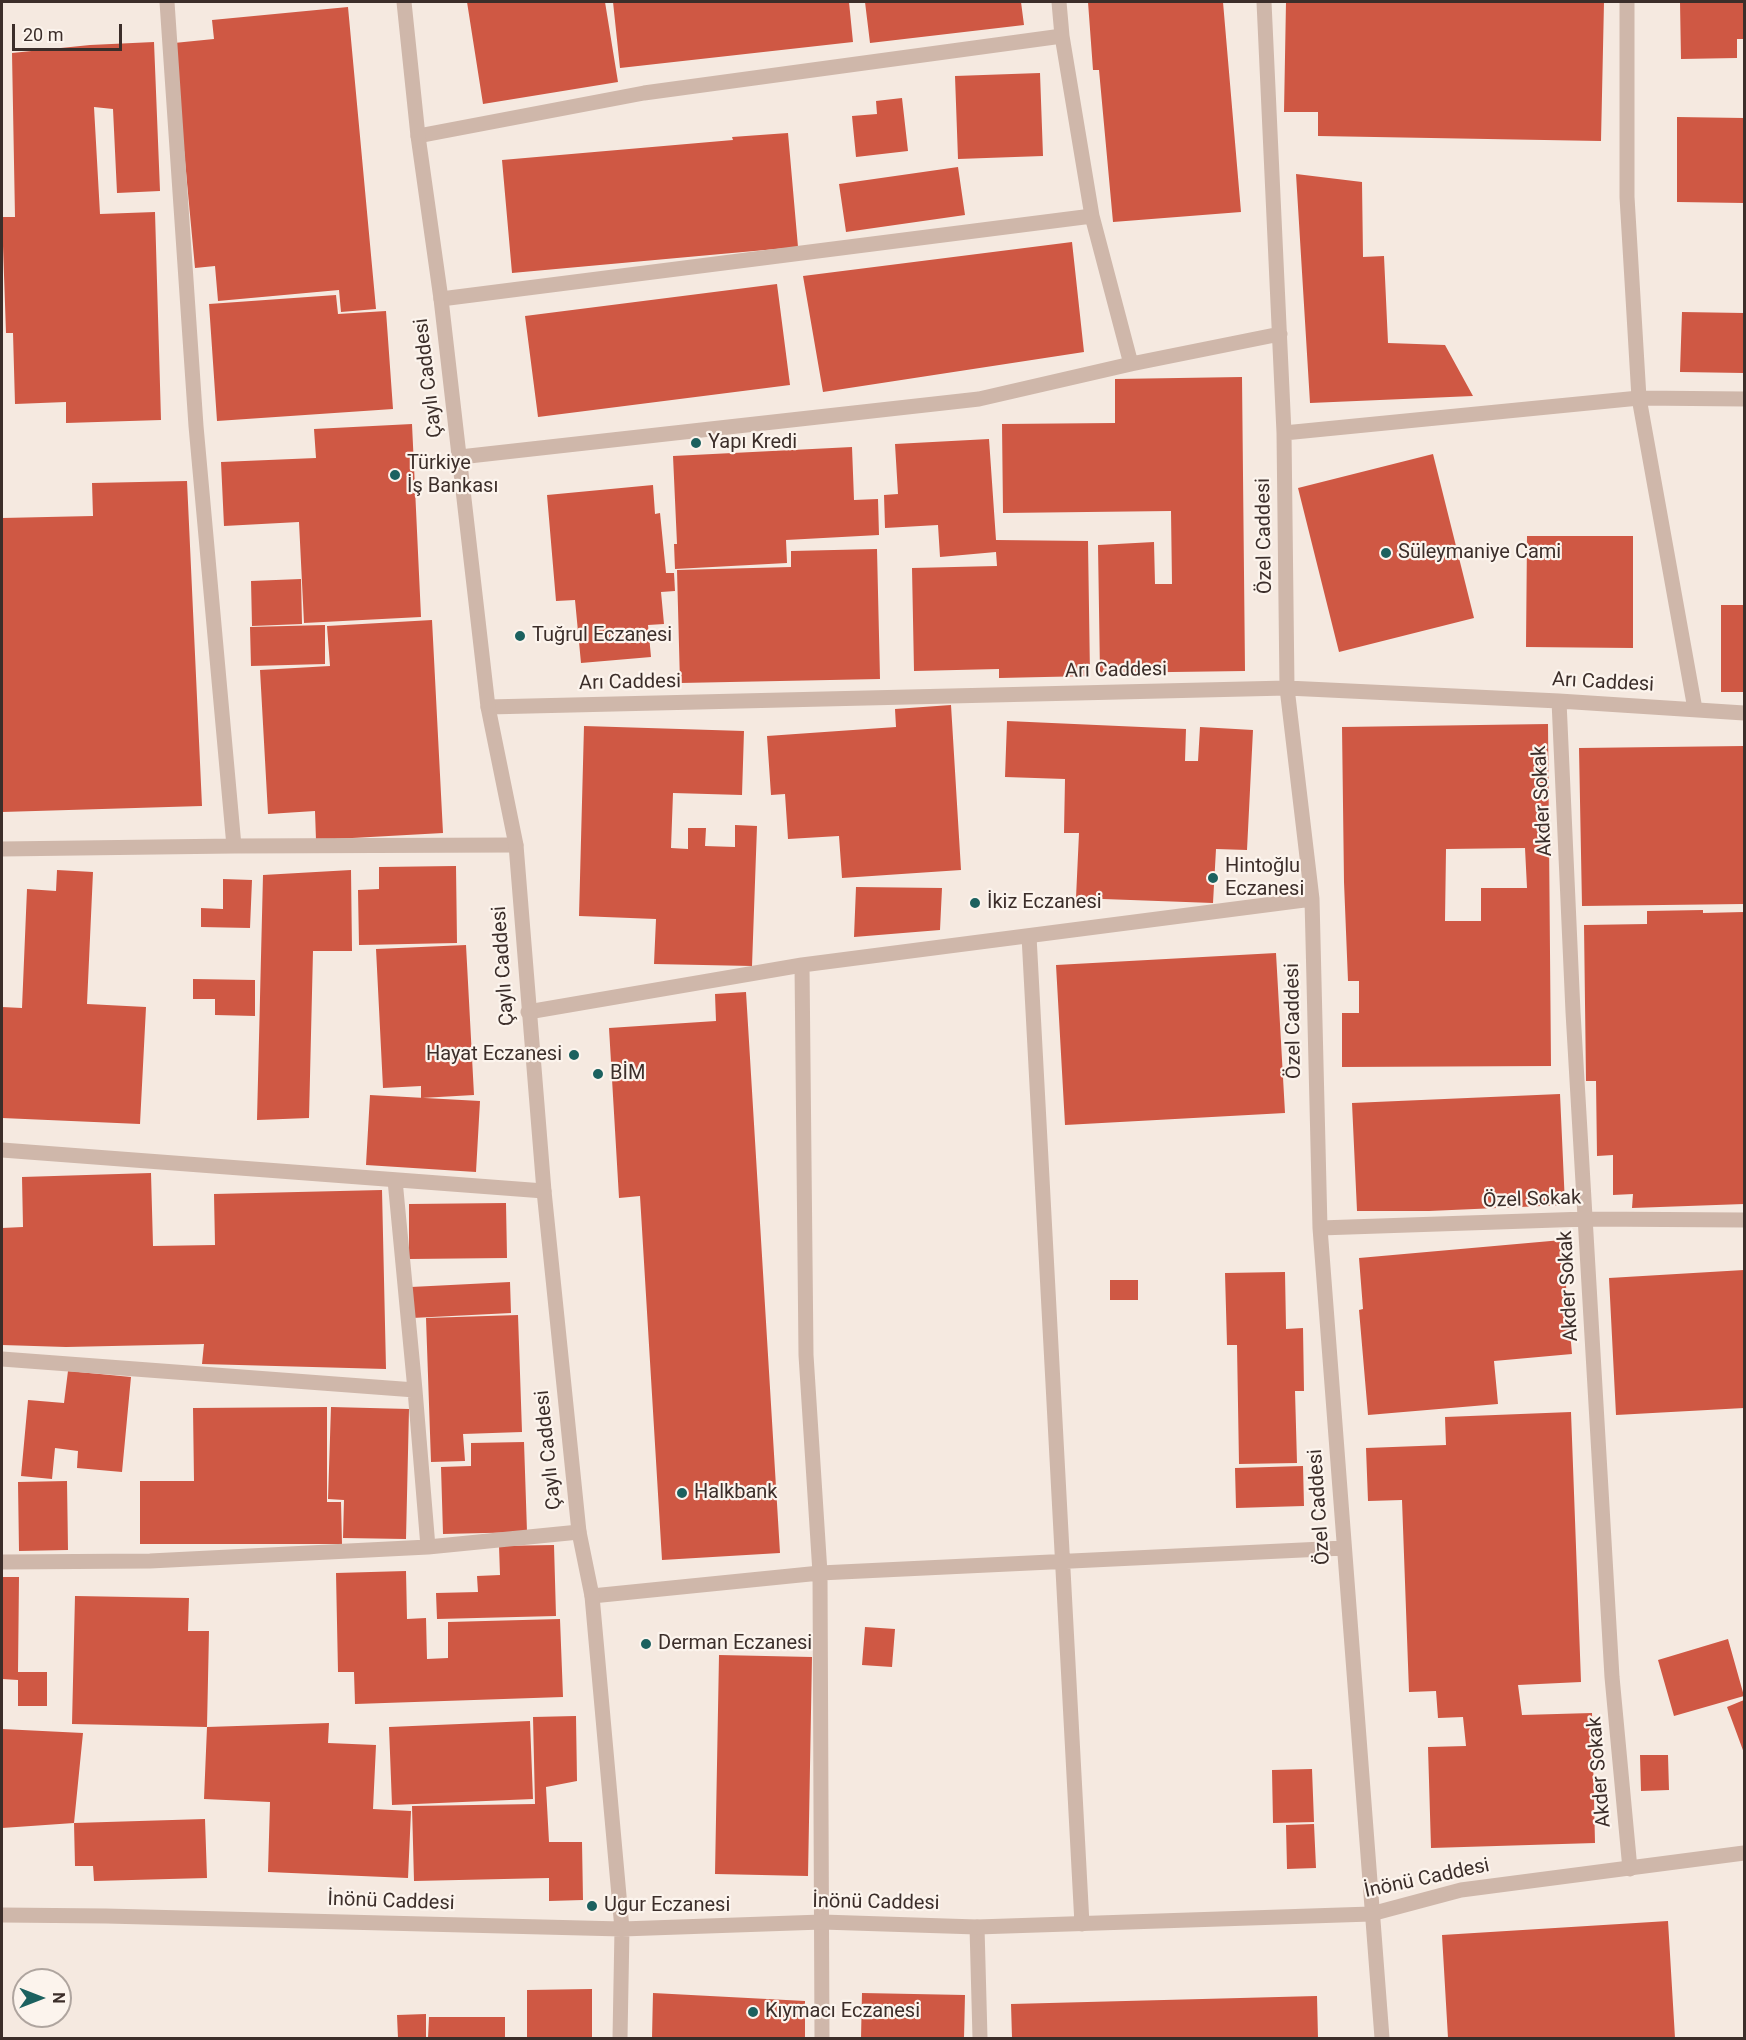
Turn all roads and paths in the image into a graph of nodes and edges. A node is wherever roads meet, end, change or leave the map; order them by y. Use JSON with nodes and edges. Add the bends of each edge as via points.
{"nodes":[{"id":1,"x":167,"y":2,"type":"edge"},
{"id":2,"x":404,"y":2,"type":"edge"},
{"id":3,"x":1059,"y":2,"type":"edge"},
{"id":4,"x":1264,"y":2,"type":"edge"},
{"id":5,"x":1627,"y":2,"type":"edge"},
{"id":6,"x":1062,"y":36,"type":"junction"},
{"id":7,"x":418,"y":136,"type":"junction"},
{"id":8,"x":1092,"y":216,"type":"junction"},
{"id":9,"x":441,"y":299,"type":"junction"},
{"id":10,"x":1280,"y":334,"type":"junction"},
{"id":11,"x":1131,"y":364,"type":"junction"},
{"id":12,"x":1639,"y":398,"type":"junction"},
{"id":13,"x":1744,"y":399,"type":"edge"},
{"id":14,"x":1284,"y":433,"type":"junction"},
{"id":15,"x":460,"y":457,"type":"junction"},
{"id":16,"x":1287,"y":688,"type":"junction"},
{"id":17,"x":1559,"y":701,"type":"junction"},
{"id":18,"x":488,"y":707,"type":"junction"},
{"id":19,"x":1695,"y":709,"type":"junction"},
{"id":20,"x":1744,"y":713,"type":"edge"},
{"id":21,"x":516,"y":845,"type":"junction"},
{"id":22,"x":234,"y":846,"type":"junction"},
{"id":23,"x":2,"y":849,"type":"edge"},
{"id":24,"x":1312,"y":899,"type":"junction"},
{"id":25,"x":1029,"y":936,"type":"junction"},
{"id":26,"x":802,"y":965,"type":"junction"},
{"id":27,"x":528,"y":1012,"type":"junction"},
{"id":28,"x":2,"y":1150,"type":"edge"},
{"id":29,"x":395,"y":1180,"type":"junction"},
{"id":30,"x":544,"y":1191,"type":"junction"},
{"id":31,"x":1586,"y":1219,"type":"junction"},
{"id":32,"x":1744,"y":1220,"type":"edge"},
{"id":33,"x":1320,"y":1228,"type":"junction"},
{"id":34,"x":2,"y":1359,"type":"edge"},
{"id":35,"x":415,"y":1390,"type":"junction"},
{"id":36,"x":579,"y":1532,"type":"junction"},
{"id":37,"x":428,"y":1547,"type":"junction"},
{"id":38,"x":1344,"y":1548,"type":"junction"},
{"id":39,"x":1062,"y":1560,"type":"junction"},
{"id":40,"x":2,"y":1562,"type":"edge"},
{"id":41,"x":820,"y":1573,"type":"junction"},
{"id":42,"x":592,"y":1596,"type":"junction"},
{"id":43,"x":1744,"y":1853,"type":"edge"},
{"id":44,"x":1630,"y":1869,"type":"junction"},
{"id":45,"x":1371,"y":1914,"type":"junction"},
{"id":46,"x":2,"y":1915,"type":"edge"},
{"id":47,"x":822,"y":1922,"type":"junction"},
{"id":48,"x":1082,"y":1924,"type":"junction"},
{"id":49,"x":977,"y":1927,"type":"junction"},
{"id":50,"x":622,"y":1929,"type":"junction"},
{"id":51,"x":620,"y":2038,"type":"edge"},
{"id":52,"x":822,"y":2038,"type":"edge"},
{"id":53,"x":980,"y":2038,"type":"edge"},
{"id":54,"x":1382,"y":2038,"type":"edge"}],
"edges":[{"from":1,"to":22,"type":"street","via":[[196,426]]},
{"from":2,"to":7,"type":"street","name":"Çaylı Caddesi"},
{"from":3,"to":6,"type":"street"},
{"from":4,"to":10,"type":"street","name":"Özel Caddesi"},
{"from":5,"to":12,"type":"street","via":[[1627,197]]},
{"from":6,"to":7,"type":"street","via":[[644,93]]},
{"from":6,"to":8,"type":"street"},
{"from":7,"to":9,"type":"street","name":"Çaylı Caddesi"},
{"from":8,"to":9,"type":"street"},
{"from":8,"to":11,"type":"street"},
{"from":9,"to":15,"type":"street","name":"Çaylı Caddesi"},
{"from":10,"to":11,"type":"street"},
{"from":10,"to":14,"type":"street","name":"Özel Caddesi"},
{"from":11,"to":15,"type":"street","via":[[979,399]]},
{"from":12,"to":13,"type":"street"},
{"from":12,"to":14,"type":"street"},
{"from":12,"to":19,"type":"street"},
{"from":14,"to":16,"type":"street","name":"Özel Caddesi"},
{"from":15,"to":18,"type":"street","name":"Çaylı Caddesi"},
{"from":16,"to":17,"type":"street","name":"Arı Caddesi"},
{"from":16,"to":18,"type":"street","name":"Arı Caddesi"},
{"from":16,"to":24,"type":"street","name":"Özel Caddesi"},
{"from":17,"to":19,"type":"street","name":"Arı Caddesi"},
{"from":17,"to":31,"type":"street","name":"Akder Sokak"},
{"from":18,"to":21,"type":"street","name":"Çaylı Caddesi"},
{"from":19,"to":20,"type":"street","name":"Arı Caddesi"},
{"from":21,"to":22,"type":"street"},
{"from":21,"to":27,"type":"street","name":"Çaylı Caddesi"},
{"from":22,"to":23,"type":"street"},
{"from":24,"to":25,"type":"street"},
{"from":24,"to":33,"type":"street","name":"Özel Caddesi"},
{"from":25,"to":26,"type":"street"},
{"from":25,"to":39,"type":"street"},
{"from":26,"to":27,"type":"street"},
{"from":26,"to":41,"type":"street","via":[[806,1354]]},
{"from":27,"to":30,"type":"street","name":"Çaylı Caddesi"},
{"from":28,"to":29,"type":"street"},
{"from":29,"to":30,"type":"street"},
{"from":29,"to":35,"type":"street"},
{"from":30,"to":36,"type":"street","name":"Çaylı Caddesi"},
{"from":31,"to":32,"type":"street","name":"Özel Sokak"},
{"from":31,"to":33,"type":"street","name":"Özel Sokak"},
{"from":31,"to":44,"type":"street","name":"Akder Sokak","via":[[1612,1677]]},
{"from":33,"to":38,"type":"street","name":"Özel Caddesi"},
{"from":34,"to":35,"type":"street"},
{"from":35,"to":37,"type":"street"},
{"from":36,"to":37,"type":"street"},
{"from":36,"to":42,"type":"street","name":"Çaylı Caddesi"},
{"from":37,"to":40,"type":"street","via":[[150,1561]]},
{"from":38,"to":39,"type":"street"},
{"from":38,"to":45,"type":"street","name":"Özel Caddesi"},
{"from":39,"to":41,"type":"street"},
{"from":39,"to":48,"type":"street"},
{"from":41,"to":42,"type":"street"},
{"from":41,"to":47,"type":"street"},
{"from":42,"to":50,"type":"street","name":"Çaylı Caddesi"},
{"from":43,"to":44,"type":"street","name":"İnönü Caddesi"},
{"from":44,"to":45,"type":"street","name":"İnönü Caddesi","via":[[1461,1890]]},
{"from":45,"to":48,"type":"street","name":"İnönü Caddesi"},
{"from":45,"to":54,"type":"street","name":"Özel Caddesi"},
{"from":46,"to":50,"type":"street","name":"İnönü Caddesi"},
{"from":47,"to":49,"type":"street","name":"İnönü Caddesi"},
{"from":47,"to":50,"type":"street","name":"İnönü Caddesi"},
{"from":47,"to":52,"type":"street"},
{"from":48,"to":49,"type":"street","name":"İnönü Caddesi"},
{"from":49,"to":53,"type":"street"},
{"from":50,"to":51,"type":"street","name":"Çaylı Caddesi"}]}
